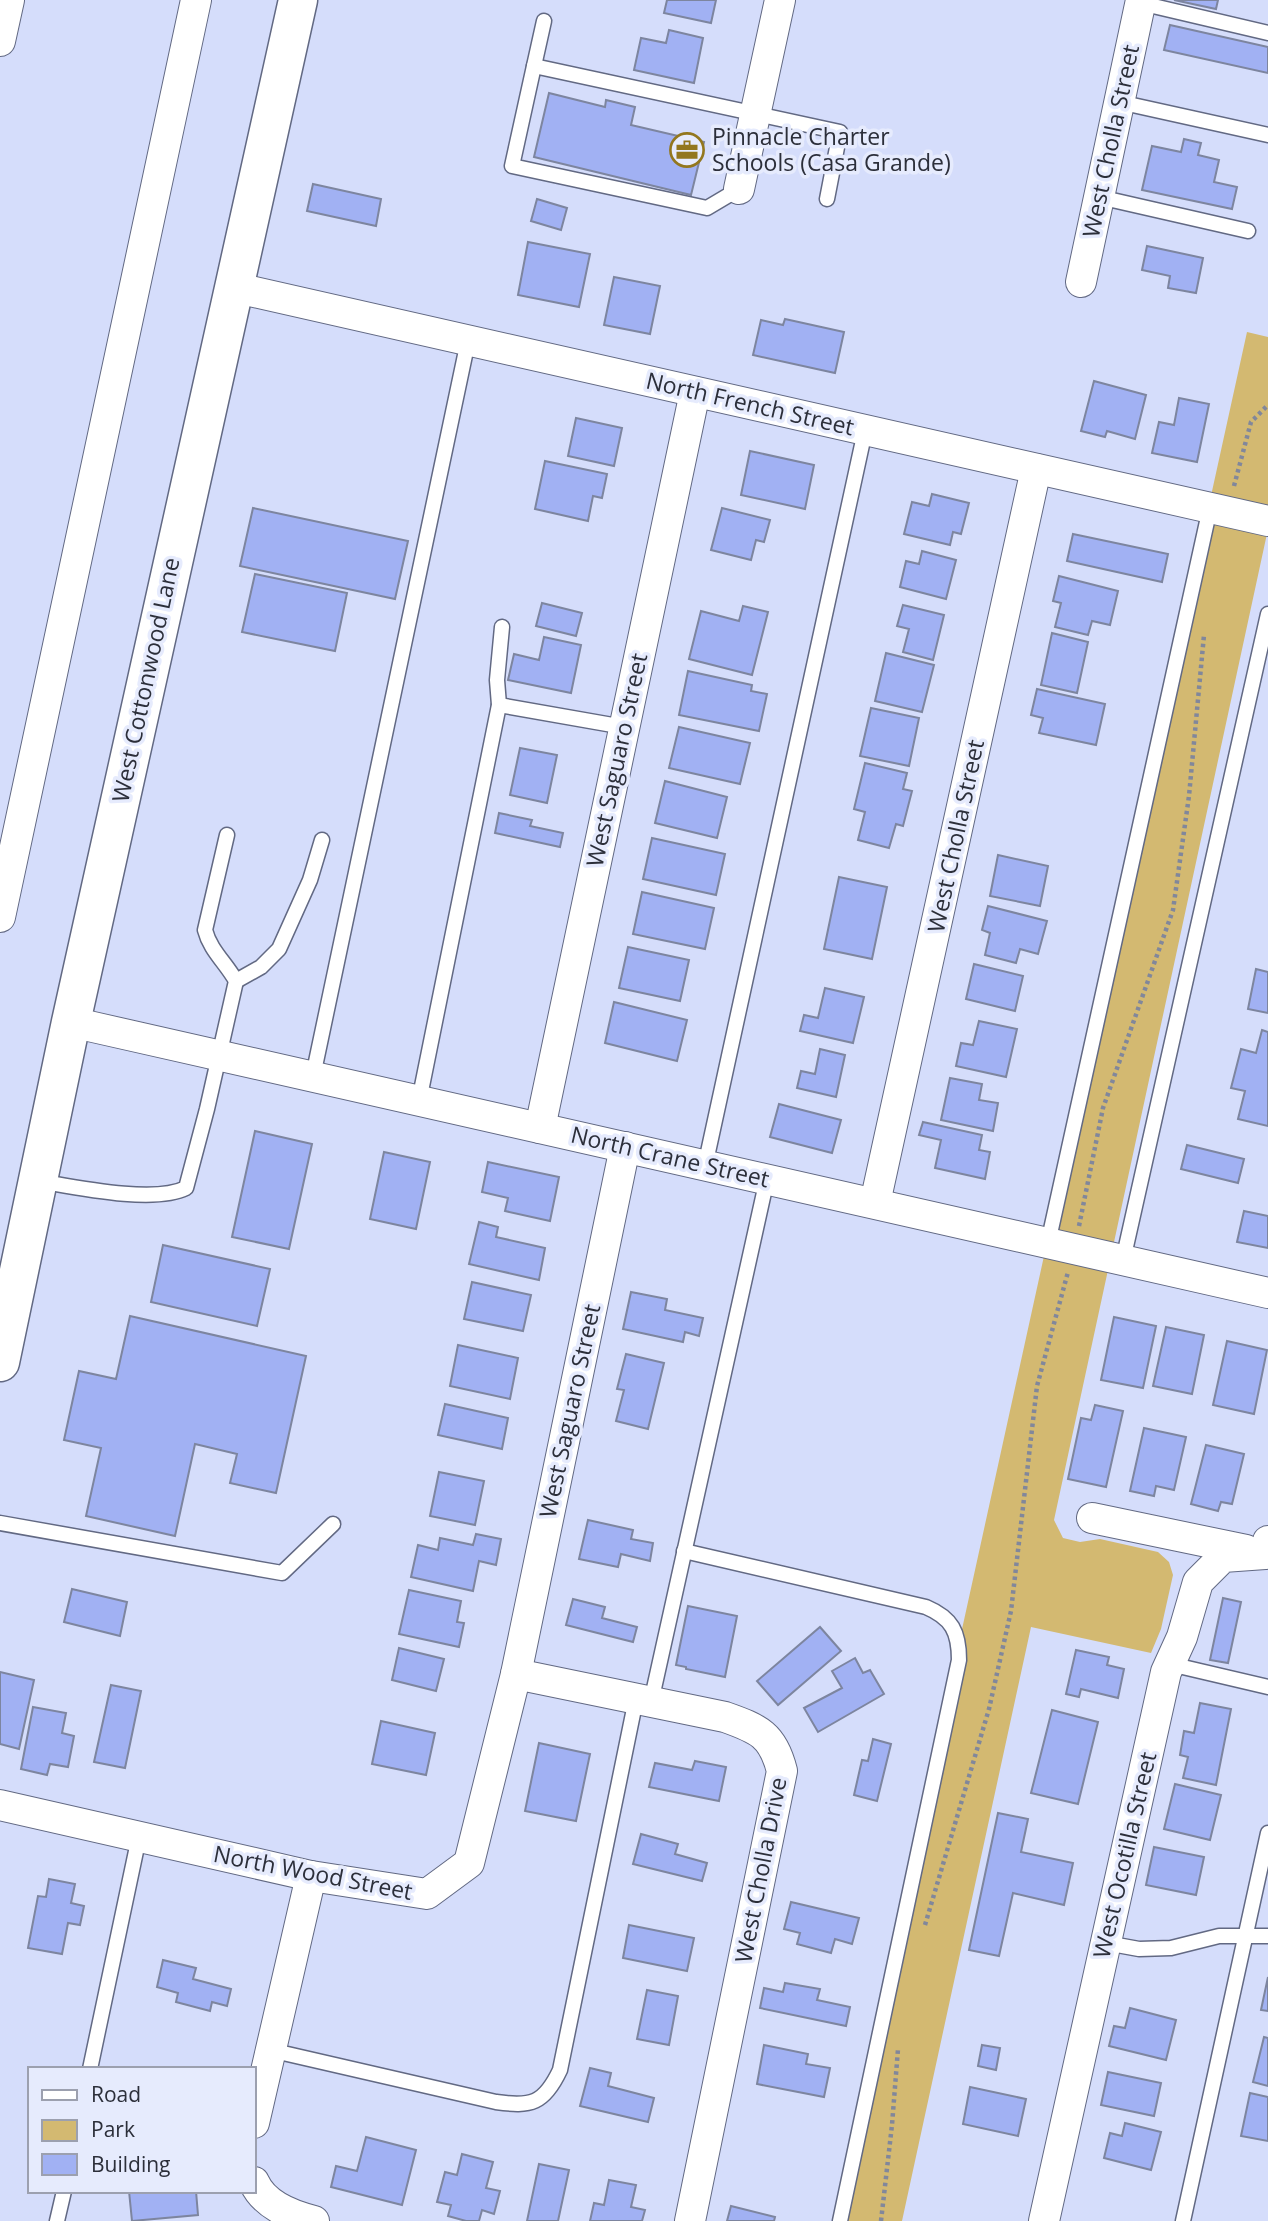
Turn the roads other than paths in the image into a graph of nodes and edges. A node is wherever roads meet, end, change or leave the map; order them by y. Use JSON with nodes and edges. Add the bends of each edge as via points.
{"nodes":[{"id":1,"x":9,"y":0,"type":"edge"},
{"id":2,"x":196,"y":0,"type":"edge"},
{"id":3,"x":298,"y":0,"type":"edge"},
{"id":4,"x":780,"y":0,"type":"edge"},
{"id":5,"x":1137,"y":1,"type":"edge"},
{"id":6,"x":544,"y":21,"type":"dead end"},
{"id":7,"x":1268,"y":33,"type":"edge"},
{"id":8,"x":0,"y":41,"type":"edge"},
{"id":9,"x":534,"y":66,"type":"junction"},
{"id":10,"x":1119,"y":102,"type":"junction"},
{"id":11,"x":755,"y":115,"type":"junction"},
{"id":12,"x":1268,"y":135,"type":"edge"},
{"id":13,"x":739,"y":189,"type":"joint"},
{"id":14,"x":1099,"y":197,"type":"junction"},
{"id":15,"x":827,"y":199,"type":"dead end"},
{"id":16,"x":1248,"y":231,"type":"dead end"},
{"id":17,"x":1081,"y":282,"type":"dead end"},
{"id":18,"x":232,"y":287,"type":"junction"},
{"id":19,"x":468,"y":341,"type":"junction"},
{"id":20,"x":695,"y":392,"type":"junction"},
{"id":21,"x":865,"y":431,"type":"junction"},
{"id":22,"x":1036,"y":469,"type":"junction"},
{"id":23,"x":1219,"y":510,"type":"junction"},
{"id":24,"x":1268,"y":521,"type":"edge"},
{"id":25,"x":1268,"y":614,"type":"edge"},
{"id":26,"x":502,"y":627,"type":"dead end"},
{"id":27,"x":499,"y":705,"type":"junction"},
{"id":28,"x":624,"y":727,"type":"junction"},
{"id":29,"x":227,"y":835,"type":"dead end"},
{"id":30,"x":322,"y":840,"type":"dead end"},
{"id":31,"x":0,"y":917,"type":"edge"},
{"id":32,"x":236,"y":981,"type":"junction"},
{"id":33,"x":71,"y":1022,"type":"junction"},
{"id":34,"x":219,"y":1055,"type":"junction"},
{"id":35,"x":313,"y":1076,"type":"junction"},
{"id":36,"x":419,"y":1101,"type":"junction"},
{"id":37,"x":540,"y":1128,"type":"junction"},
{"id":38,"x":625,"y":1147,"type":"junction"},
{"id":39,"x":705,"y":1166,"type":"junction"},
{"id":40,"x":767,"y":1179,"type":"junction"},
{"id":41,"x":38,"y":1181,"type":"junction"},
{"id":42,"x":875,"y":1203,"type":"junction"},
{"id":43,"x":1061,"y":1246,"type":"junction"},
{"id":44,"x":1123,"y":1260,"type":"junction"},
{"id":45,"x":1268,"y":1293,"type":"edge"},
{"id":46,"x":0,"y":1362,"type":"edge"},
{"id":47,"x":1092,"y":1518,"type":"dead end"},
{"id":48,"x":0,"y":1523,"type":"edge"},
{"id":49,"x":333,"y":1524,"type":"dead end"},
{"id":50,"x":1267,"y":1550,"type":"edge"},
{"id":51,"x":684,"y":1551,"type":"junction"},
{"id":52,"x":1170,"y":1664,"type":"junction"},
{"id":53,"x":516,"y":1674,"type":"junction"},
{"id":54,"x":1268,"y":1687,"type":"edge"},
{"id":55,"x":643,"y":1700,"type":"junction"},
{"id":56,"x":0,"y":1805,"type":"edge"},
{"id":57,"x":1268,"y":1833,"type":"edge"},
{"id":58,"x":139,"y":1837,"type":"junction"},
{"id":59,"x":311,"y":1876,"type":"junction"},
{"id":60,"x":1245,"y":1936,"type":"junction"},
{"id":61,"x":1268,"y":1936,"type":"edge"},
{"id":62,"x":1106,"y":1942,"type":"junction"},
{"id":63,"x":270,"y":2050,"type":"junction"},
{"id":64,"x":90,"y":2067,"type":"edge"},
{"id":65,"x":256,"y":2114,"type":"edge"},
{"id":66,"x":256,"y":2186,"type":"edge"},
{"id":67,"x":64,"y":2193,"type":"edge"},
{"id":68,"x":57,"y":2221,"type":"edge"},
{"id":69,"x":314,"y":2221,"type":"edge"},
{"id":70,"x":690,"y":2221,"type":"edge"},
{"id":71,"x":840,"y":2221,"type":"edge"},
{"id":72,"x":1044,"y":2221,"type":"edge"},
{"id":73,"x":1183,"y":2221,"type":"edge"}],
"edges":[{"from":1,"to":8,"type":"street"},
{"from":2,"to":31,"type":"street"},
{"from":3,"to":18,"type":"main road","name":"West Cottonwood Lane"},
{"from":4,"to":11,"type":"street"},
{"from":5,"to":7,"type":"lane"},
{"from":5,"to":10,"type":"street","name":"West Cholla Street"},
{"from":6,"to":9,"type":"lane"},
{"from":9,"to":11,"type":"lane"},
{"from":9,"to":13,"type":"lane","via":[[512,166],[707,208]]},
{"from":10,"to":12,"type":"lane"},
{"from":10,"to":14,"type":"street","name":"West Cholla Street"},
{"from":11,"to":13,"type":"street"},
{"from":11,"to":15,"type":"lane","via":[[841,132]]},
{"from":14,"to":16,"type":"lane"},
{"from":14,"to":17,"type":"street","name":"West Cholla Street"},
{"from":18,"to":19,"type":"street","name":"North French Street"},
{"from":18,"to":33,"type":"main road","name":"West Cottonwood Lane"},
{"from":19,"to":20,"type":"street","name":"North French Street"},
{"from":19,"to":35,"type":"lane"},
{"from":20,"to":21,"type":"street","name":"North French Street"},
{"from":20,"to":28,"type":"street","name":"West Saguaro Street"},
{"from":21,"to":22,"type":"street","name":"North French Street"},
{"from":21,"to":39,"type":"lane"},
{"from":22,"to":23,"type":"street","name":"North French Street"},
{"from":22,"to":42,"type":"street","name":"West Cholla Street"},
{"from":23,"to":24,"type":"street","name":"North French Street"},
{"from":23,"to":43,"type":"lane"},
{"from":25,"to":44,"type":"lane"},
{"from":26,"to":27,"type":"lane"},
{"from":27,"to":28,"type":"lane"},
{"from":27,"to":36,"type":"lane"},
{"from":28,"to":37,"type":"street","name":"West Saguaro Street"},
{"from":29,"to":32,"type":"lane","via":[[205,930],[208,944]]},
{"from":30,"to":32,"type":"lane","via":[[310,880],[279,949],[261,967]]},
{"from":32,"to":34,"type":"lane"},
{"from":33,"to":34,"type":"street","name":"North Crane Street"},
{"from":33,"to":41,"type":"main road","name":"West Cottonwood Lane"},
{"from":34,"to":35,"type":"street","name":"North Crane Street"},
{"from":34,"to":41,"type":"lane","via":[[186,1188],[177,1193],[120,1194]]},
{"from":35,"to":36,"type":"street","name":"North Crane Street"},
{"from":36,"to":37,"type":"street","name":"North Crane Street"},
{"from":37,"to":38,"type":"street","name":"North Crane Street"},
{"from":38,"to":39,"type":"street","name":"North Crane Street"},
{"from":38,"to":53,"type":"street","name":"West Saguaro Street"},
{"from":39,"to":40,"type":"street","name":"North Crane Street"},
{"from":40,"to":42,"type":"street","name":"North Crane Street"},
{"from":40,"to":51,"type":"lane"},
{"from":41,"to":46,"type":"main road","name":"West Cottonwood Lane"},
{"from":42,"to":43,"type":"street","name":"North Crane Street"},
{"from":43,"to":44,"type":"street","name":"North Crane Street"},
{"from":44,"to":45,"type":"street","name":"North Crane Street"},
{"from":47,"to":50,"type":"street"},
{"from":48,"to":49,"type":"lane","via":[[282,1573]]},
{"from":50,"to":52,"type":"street","name":"West Ocotilla Street","via":[[1223,1557],[1198,1582]]},
{"from":51,"to":55,"type":"lane"},
{"from":51,"to":71,"type":"lane","via":[[926,1608],[943,1615],[959,1642],[956,1674]]},
{"from":52,"to":54,"type":"lane"},
{"from":52,"to":62,"type":"street","name":"West Ocotilla Street"},
{"from":53,"to":55,"type":"street","name":"West Cholla Drive"},
{"from":53,"to":59,"type":"street","name":"North Wood Street","via":[[468,1863],[427,1894]]},
{"from":55,"to":63,"type":"lane","via":[[560,2070],[551,2090],[535,2102],[496,2102]]},
{"from":55,"to":70,"type":"street","name":"West Cholla Drive","via":[[749,1725],[765,1735],[777,1751],[782,1770]]},
{"from":56,"to":58,"type":"street","name":"North Wood Street"},
{"from":57,"to":60,"type":"lane"},
{"from":58,"to":59,"type":"street","name":"North Wood Street"},
{"from":58,"to":64,"type":"lane"},
{"from":59,"to":63,"type":"street"},
{"from":60,"to":61,"type":"lane"},
{"from":60,"to":62,"type":"lane","via":[[1219,1936],[1171,1948],[1139,1949]]},
{"from":60,"to":73,"type":"lane"},
{"from":62,"to":72,"type":"street","name":"West Ocotilla Street"},
{"from":63,"to":65,"type":"street"},
{"from":66,"to":69,"type":"street","via":[[271,2204]]},
{"from":67,"to":68,"type":"lane"}]}
